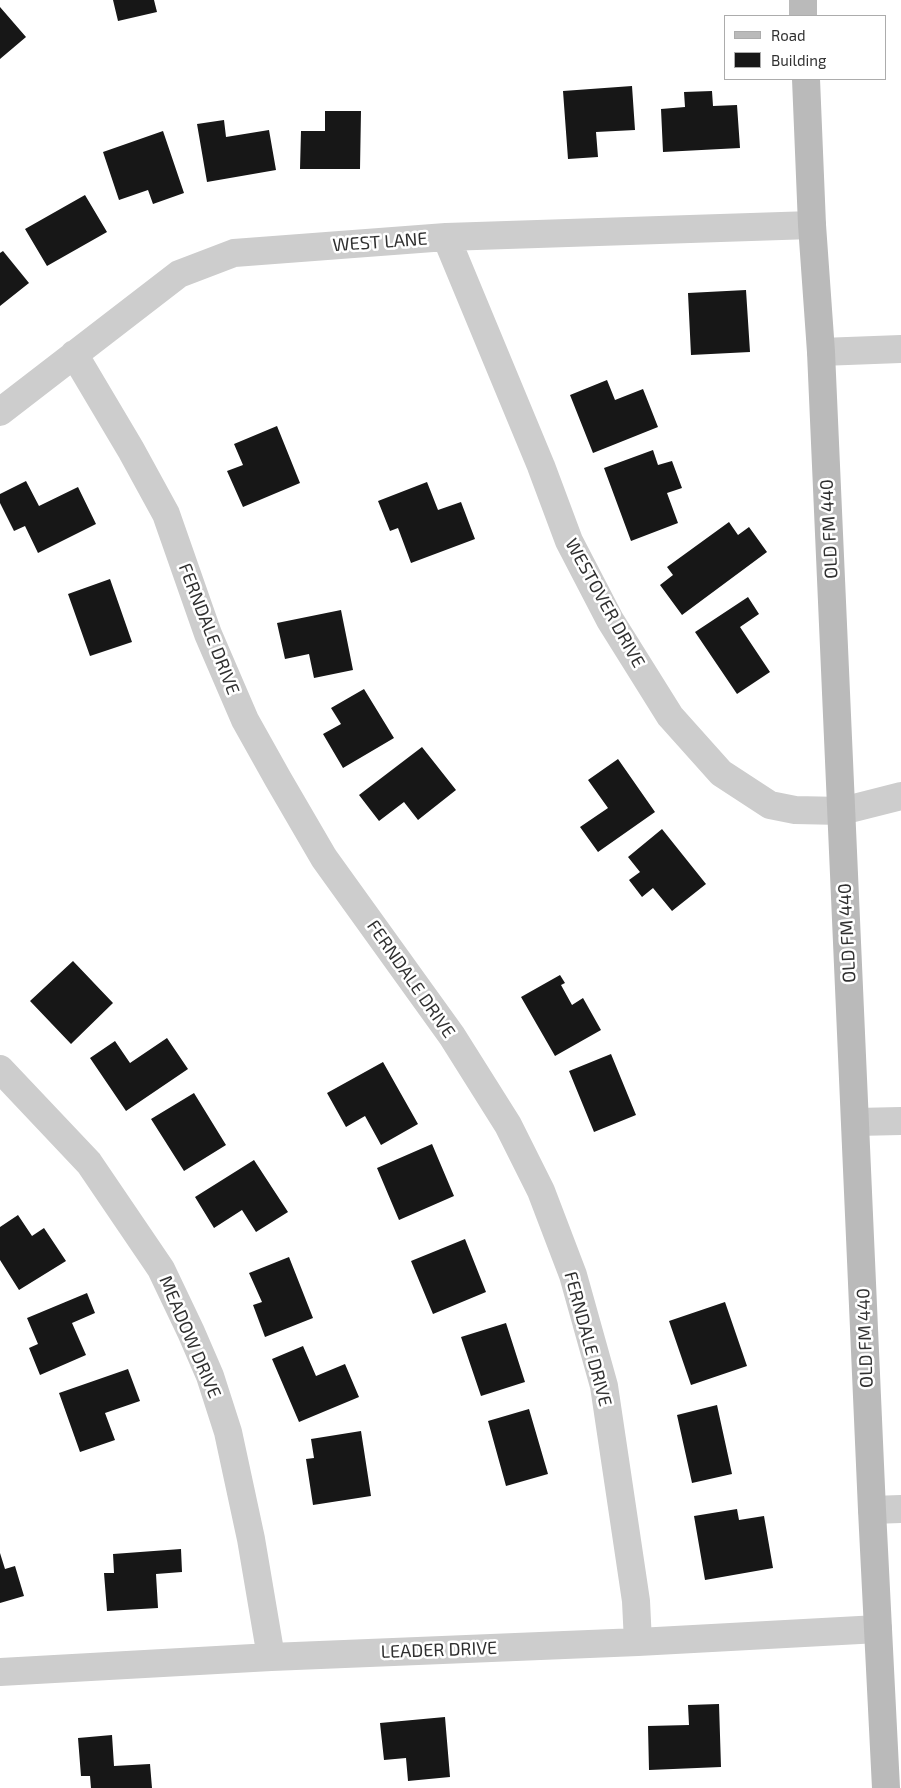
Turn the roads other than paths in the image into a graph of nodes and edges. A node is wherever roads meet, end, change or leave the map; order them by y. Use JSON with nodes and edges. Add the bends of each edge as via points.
{"nodes":[{"id":1,"x":803,"y":0,"type":"edge"},
{"id":2,"x":803,"y":15,"type":"edge"},
{"id":3,"x":806,"y":80,"type":"edge"},
{"id":4,"x":812,"y":225,"type":"junction"},
{"id":5,"x":446,"y":238,"type":"junction"},
{"id":6,"x":901,"y":349,"type":"edge"},
{"id":7,"x":821,"y":352,"type":"junction"},
{"id":8,"x":74,"y":354,"type":"junction"},
{"id":9,"x":0,"y":412,"type":"edge"},
{"id":10,"x":901,"y":796,"type":"edge"},
{"id":11,"x":842,"y":811,"type":"junction"},
{"id":12,"x":0,"y":1069,"type":"edge"},
{"id":13,"x":901,"y":1121,"type":"edge"},
{"id":14,"x":856,"y":1122,"type":"junction"},
{"id":15,"x":901,"y":1509,"type":"edge"},
{"id":16,"x":872,"y":1510,"type":"junction"},
{"id":17,"x":878,"y":1629,"type":"junction"},
{"id":18,"x":638,"y":1642,"type":"junction"},
{"id":19,"x":271,"y":1657,"type":"junction"},
{"id":20,"x":0,"y":1672,"type":"edge"},
{"id":21,"x":886,"y":1788,"type":"edge"}],
"edges":[{"from":1,"to":2,"type":"street"},
{"from":3,"to":4,"type":"street","name":"OLD FM 440"},
{"from":4,"to":5,"type":"street","name":"WEST LANE"},
{"from":4,"to":7,"type":"street","name":"OLD FM 440"},
{"from":5,"to":8,"type":"street","name":"WEST LANE","via":[[234,253],[179,274]]},
{"from":5,"to":11,"type":"street","name":"WESTOVER DRIVE","via":[[569,541],[610,620],[670,716],[722,773],[770,805],[795,810]]},
{"from":6,"to":7,"type":"street"},
{"from":7,"to":11,"type":"street","name":"OLD FM 440"},
{"from":8,"to":9,"type":"street","name":"WEST LANE"},
{"from":8,"to":18,"type":"street","name":"FERNDALE DRIVE","via":[[166,514],[212,643],[245,720],[324,858],[457,1044],[508,1125],[540,1191],[573,1275],[604,1386],[636,1602]]},
{"from":10,"to":11,"type":"street","name":"WESTOVER DRIVE"},
{"from":11,"to":14,"type":"street","name":"OLD FM 440"},
{"from":12,"to":19,"type":"street","name":"MEADOW DRIVE","via":[[90,1163],[161,1269],[191,1332],[210,1376],[228,1432],[251,1539]]},
{"from":13,"to":14,"type":"street"},
{"from":14,"to":16,"type":"street","name":"OLD FM 440"},
{"from":15,"to":16,"type":"street"},
{"from":16,"to":17,"type":"street","name":"OLD FM 440"},
{"from":17,"to":18,"type":"street","name":"LEADER DRIVE"},
{"from":17,"to":21,"type":"street","name":"OLD FM 440"},
{"from":18,"to":19,"type":"street","name":"LEADER DRIVE"},
{"from":19,"to":20,"type":"street","name":"LEADER DRIVE"}]}
